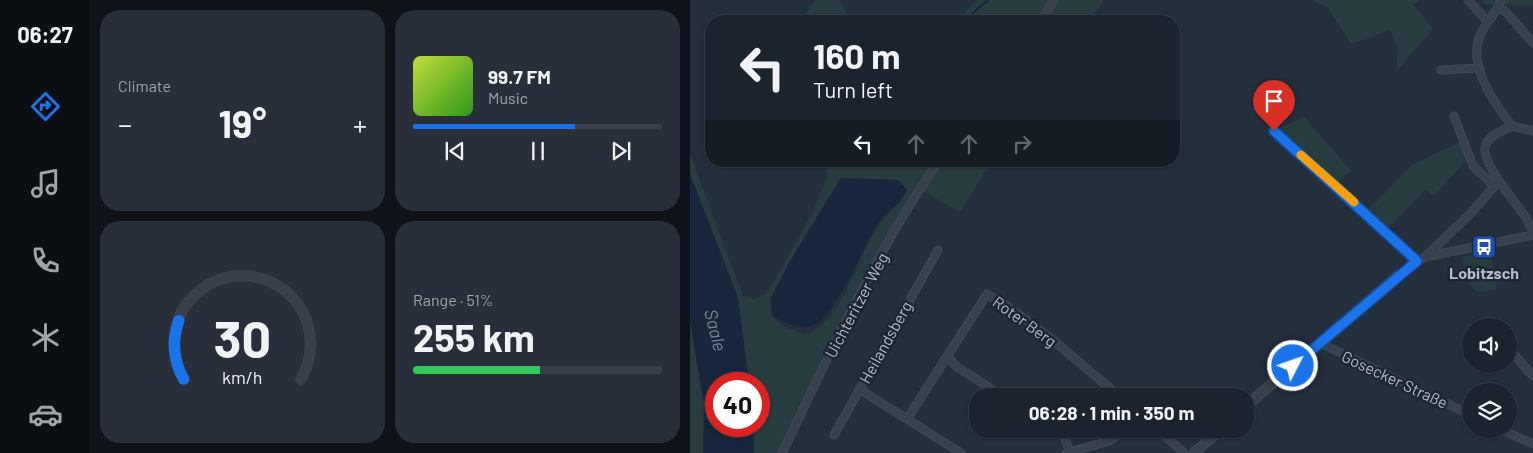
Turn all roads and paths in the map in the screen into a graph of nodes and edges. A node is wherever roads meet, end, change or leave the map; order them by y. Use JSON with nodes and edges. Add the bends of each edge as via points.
{"nodes":[{"id":1,"x":1054,"y":0,"type":"edge"},
{"id":2,"x":1468,"y":0,"type":"edge"},
{"id":3,"x":1500,"y":4,"type":"edge"},
{"id":4,"x":1045,"y":15,"type":"edge"},
{"id":5,"x":1488,"y":22,"type":"junction"},
{"id":6,"x":1533,"y":43,"type":"edge"},
{"id":7,"x":1480,"y":68,"type":"junction"},
{"id":8,"x":1441,"y":70,"type":"dead end"},
{"id":9,"x":1454,"y":116,"type":"dead end"},
{"id":10,"x":1512,"y":126,"type":"junction"},
{"id":11,"x":1274,"y":131,"type":"dead end"},
{"id":12,"x":1533,"y":131,"type":"edge"},
{"id":13,"x":935,"y":167,"type":"edge"},
{"id":14,"x":1496,"y":183,"type":"junction"},
{"id":15,"x":1533,"y":234,"type":"edge"},
{"id":16,"x":938,"y":250,"type":"dead end"},
{"id":17,"x":1425,"y":257,"type":"junction"},
{"id":18,"x":1415,"y":262,"type":"junction"},
{"id":19,"x":1400,"y":274,"type":"joint"},
{"id":20,"x":1320,"y":342,"type":"junction"},
{"id":21,"x":947,"y":356,"type":"junction"},
{"id":22,"x":1517,"y":358,"type":"edge"},
{"id":23,"x":1533,"y":376,"type":"edge"},
{"id":24,"x":990,"y":388,"type":"edge"},
{"id":25,"x":1110,"y":388,"type":"edge"},
{"id":26,"x":859,"y":389,"type":"junction"},
{"id":27,"x":1254,"y":399,"type":"edge"},
{"id":28,"x":1462,"y":411,"type":"edge"},
{"id":29,"x":907,"y":419,"type":"junction"},
{"id":30,"x":834,"y":435,"type":"dead end"},
{"id":31,"x":1517,"y":437,"type":"edge"},
{"id":32,"x":1064,"y":438,"type":"edge"},
{"id":33,"x":1114,"y":438,"type":"edge"},
{"id":34,"x":1167,"y":438,"type":"edge"},
{"id":35,"x":1211,"y":438,"type":"edge"},
{"id":36,"x":1533,"y":444,"type":"edge"},
{"id":37,"x":1068,"y":452,"type":"edge"},
{"id":38,"x":782,"y":453,"type":"edge"},
{"id":39,"x":961,"y":453,"type":"edge"},
{"id":40,"x":1184,"y":453,"type":"edge"},
{"id":41,"x":1194,"y":453,"type":"edge"}],
"edges":[{"from":1,"to":4,"type":"street"},
{"from":2,"to":5,"type":"street"},
{"from":3,"to":5,"type":"street"},
{"from":3,"to":6,"type":"street"},
{"from":5,"to":7,"type":"street","via":[[1477,45]]},
{"from":7,"to":8,"type":"street"},
{"from":7,"to":10,"type":"street","via":[[1489,96]]},
{"from":9,"to":14,"type":"street","via":[[1473,166]]},
{"from":10,"to":12,"type":"street"},
{"from":10,"to":14,"type":"street","via":[[1486,143],[1486,156]]},
{"from":11,"to":18,"type":"street"},
{"from":13,"to":38,"type":"street","name":"Uichteritzer Weg","via":[[916,193],[844,321]]},
{"from":14,"to":15,"type":"street","via":[[1525,215]]},
{"from":14,"to":17,"type":"street","via":[[1471,213]]},
{"from":15,"to":17,"type":"street"},
{"from":16,"to":26,"type":"street","name":"Heilandsberg"},
{"from":17,"to":18,"type":"street"},
{"from":18,"to":19,"type":"street"},
{"from":19,"to":20,"type":"street"},
{"from":20,"to":27,"type":"street"},
{"from":20,"to":28,"type":"street","name":"Gosecker Straße"},
{"from":21,"to":24,"type":"street","via":[[957,367]]},
{"from":21,"to":25,"type":"street","name":"Roter Berg","via":[[987,294],[1054,341]]},
{"from":21,"to":29,"type":"street","name":"Roter Berg"},
{"from":22,"to":23,"type":"street"},
{"from":26,"to":29,"type":"street"},
{"from":26,"to":30,"type":"street","name":"Heilandsberg"},
{"from":29,"to":39,"type":"street"},
{"from":31,"to":36,"type":"street"},
{"from":32,"to":37,"type":"street"},
{"from":33,"to":37,"type":"street"},
{"from":34,"to":40,"type":"street"},
{"from":35,"to":41,"type":"street"}]}
